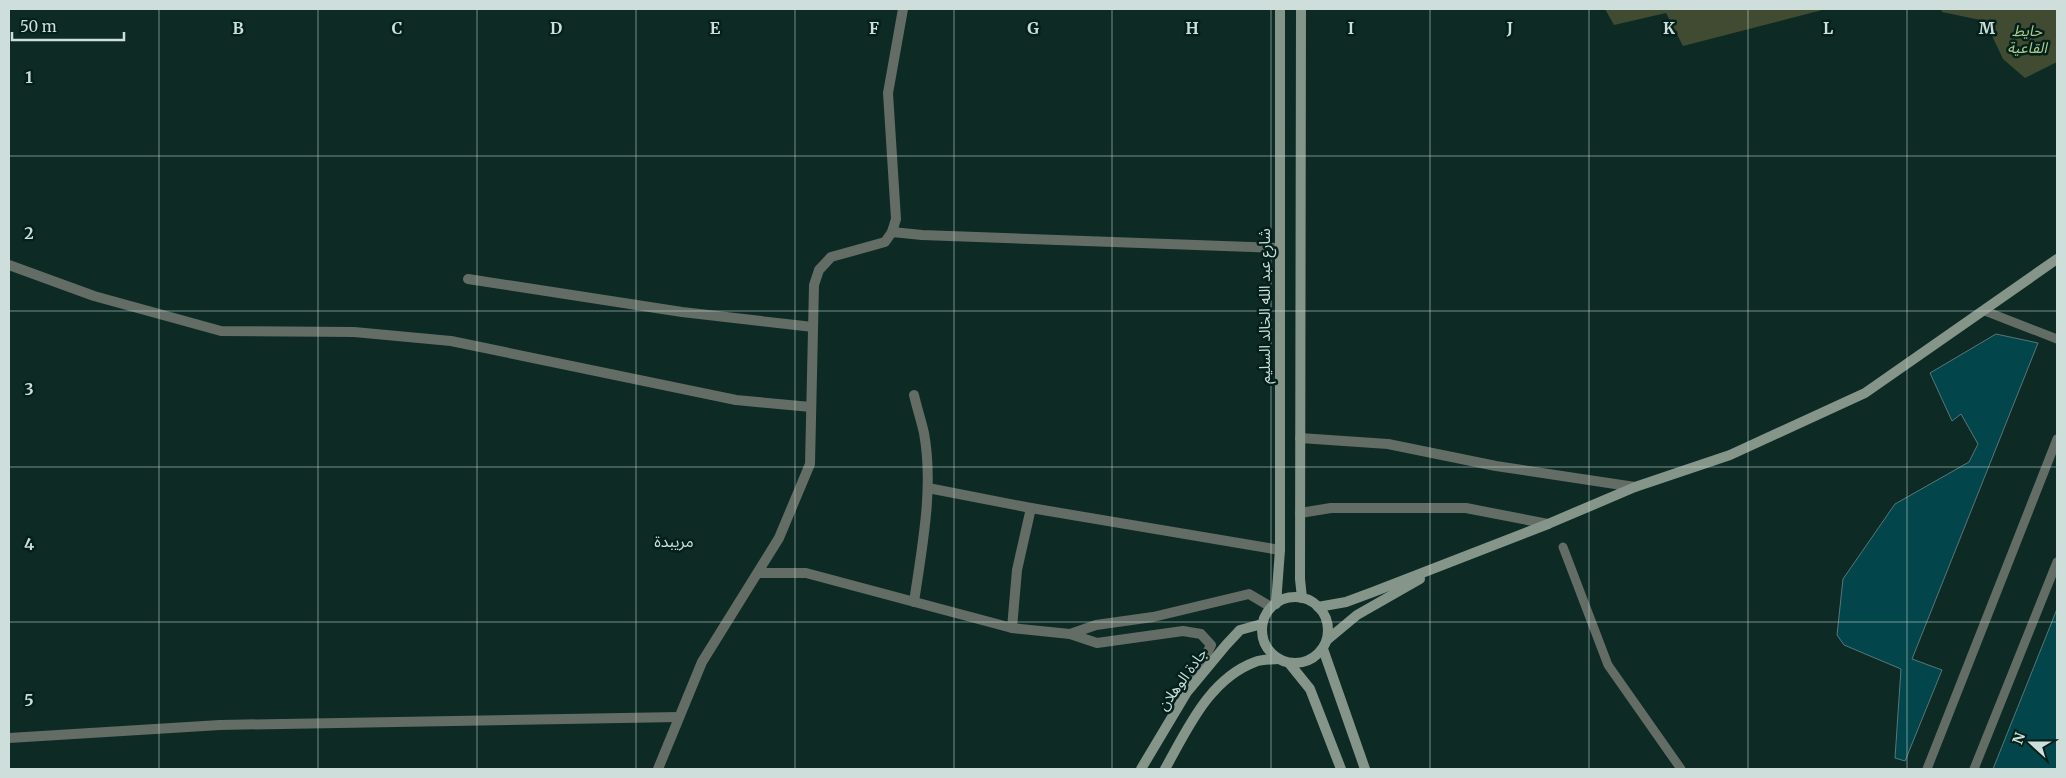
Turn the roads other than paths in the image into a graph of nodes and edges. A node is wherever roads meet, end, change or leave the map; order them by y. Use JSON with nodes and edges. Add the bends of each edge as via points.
{"nodes":[{"id":1,"x":902,"y":9,"type":"edge"},
{"id":2,"x":1280,"y":9,"type":"edge"},
{"id":3,"x":1300,"y":9,"type":"edge"},
{"id":4,"x":892,"y":232,"type":"junction"},
{"id":5,"x":1279,"y":248,"type":"junction"},
{"id":6,"x":2057,"y":259,"type":"edge"},
{"id":7,"x":9,"y":265,"type":"edge"},
{"id":8,"x":468,"y":279,"type":"dead end"},
{"id":9,"x":1985,"y":311,"type":"junction"},
{"id":10,"x":813,"y":327,"type":"junction"},
{"id":11,"x":2057,"y":339,"type":"edge"},
{"id":12,"x":914,"y":395,"type":"dead end"},
{"id":13,"x":811,"y":407,"type":"junction"},
{"id":14,"x":1300,"y":438,"type":"junction"},
{"id":15,"x":2057,"y":438,"type":"edge"},
{"id":16,"x":1636,"y":487,"type":"junction"},
{"id":17,"x":928,"y":488,"type":"junction"},
{"id":18,"x":1031,"y":508,"type":"junction"},
{"id":19,"x":1300,"y":513,"type":"junction"},
{"id":20,"x":1548,"y":524,"type":"junction"},
{"id":21,"x":1563,"y":547,"type":"dead end"},
{"id":22,"x":1280,"y":550,"type":"junction"},
{"id":23,"x":1451,"y":562,"type":"junction"},
{"id":24,"x":2057,"y":562,"type":"edge"},
{"id":25,"x":758,"y":573,"type":"junction"},
{"id":26,"x":1302,"y":598,"type":"junction"},
{"id":27,"x":914,"y":602,"type":"junction"},
{"id":28,"x":1274,"y":605,"type":"junction"},
{"id":29,"x":1318,"y":607,"type":"junction"},
{"id":30,"x":1262,"y":624,"type":"junction"},
{"id":31,"x":1012,"y":628,"type":"junction"},
{"id":32,"x":1070,"y":634,"type":"junction"},
{"id":33,"x":1325,"y":644,"type":"junction"},
{"id":34,"x":1278,"y":659,"type":"junction"},
{"id":35,"x":1289,"y":663,"type":"junction"},
{"id":36,"x":1187,"y":692,"type":"junction"},
{"id":37,"x":679,"y":717,"type":"junction"},
{"id":38,"x":9,"y":738,"type":"edge"},
{"id":39,"x":658,"y":769,"type":"edge"},
{"id":40,"x":1141,"y":769,"type":"edge"},
{"id":41,"x":1164,"y":769,"type":"edge"},
{"id":42,"x":1341,"y":769,"type":"edge"},
{"id":43,"x":1365,"y":769,"type":"edge"},
{"id":44,"x":1681,"y":769,"type":"edge"},
{"id":45,"x":1927,"y":769,"type":"edge"},
{"id":46,"x":1974,"y":769,"type":"edge"}],
"edges":[{"from":1,"to":4,"type":"street","via":[[888,93],[896,219]]},
{"from":2,"to":5,"type":"street","name":"شارع عبد الله الخالد السليم"},
{"from":3,"to":14,"type":"street"},
{"from":4,"to":5,"type":"street"},
{"from":4,"to":10,"type":"street","via":[[885,242],[871,248],[831,257],[819,270],[814,285]]},
{"from":5,"to":22,"type":"street","name":"شارع عبد الله الخالد السليم"},
{"from":6,"to":9,"type":"street"},
{"from":7,"to":13,"type":"street","via":[[94,296],[221,331],[354,332],[451,341],[736,400]]},
{"from":8,"to":10,"type":"street","via":[[682,312]]},
{"from":9,"to":11,"type":"lane"},
{"from":9,"to":16,"type":"street","via":[[1865,393],[1730,455]]},
{"from":10,"to":13,"type":"street"},
{"from":12,"to":17,"type":"street","via":[[924,434]]},
{"from":13,"to":25,"type":"street","via":[[810,464],[779,538]]},
{"from":14,"to":16,"type":"street","via":[[1388,444],[1496,466]]},
{"from":14,"to":19,"type":"street"},
{"from":15,"to":45,"type":"lane"},
{"from":16,"to":20,"type":"street"},
{"from":17,"to":18,"type":"street"},
{"from":17,"to":27,"type":"street"},
{"from":18,"to":22,"type":"street"},
{"from":18,"to":31,"type":"street","via":[[1017,570]]},
{"from":19,"to":20,"type":"street","via":[[1332,508],[1466,508]]},
{"from":19,"to":26,"type":"street"},
{"from":20,"to":23,"type":"street"},
{"from":21,"to":44,"type":"lane","via":[[1608,665]]},
{"from":22,"to":28,"type":"street","name":"شارع عبد الله الخالد السليم"},
{"from":23,"to":29,"type":"street","via":[[1346,602]]},
{"from":23,"to":33,"type":"street","via":[[1357,615]]},
{"from":24,"to":46,"type":"lane"},
{"from":25,"to":27,"type":"street","via":[[806,573]]},
{"from":25,"to":37,"type":"street","via":[[702,662]]},
{"from":26,"to":28,"type":"street","via":[[1284,599]]},
{"from":26,"to":29,"type":"street"},
{"from":27,"to":31,"type":"street"},
{"from":28,"to":30,"type":"street"},
{"from":28,"to":32,"type":"street","via":[[1249,594],[1153,617],[1096,625]]},
{"from":29,"to":33,"type":"street","via":[[1327,622]]},
{"from":30,"to":34,"type":"street","via":[[1265,644]]},
{"from":30,"to":36,"type":"street","name":"جادة الوهلان","via":[[1240,630]]},
{"from":31,"to":32,"type":"street"},
{"from":32,"to":36,"type":"street","via":[[1097,643],[1184,632],[1201,634],[1212,645]]},
{"from":33,"to":35,"type":"street","via":[[1308,661]]},
{"from":33,"to":43,"type":"street"},
{"from":34,"to":35,"type":"street"},
{"from":34,"to":41,"type":"street","name":"جادة الوهلان","via":[[1256,662],[1229,677],[1202,704]]},
{"from":35,"to":42,"type":"street","via":[[1310,689]]},
{"from":36,"to":40,"type":"street","name":"جادة الوهلان"},
{"from":37,"to":38,"type":"street","via":[[220,724]]},
{"from":37,"to":39,"type":"street"}]}
